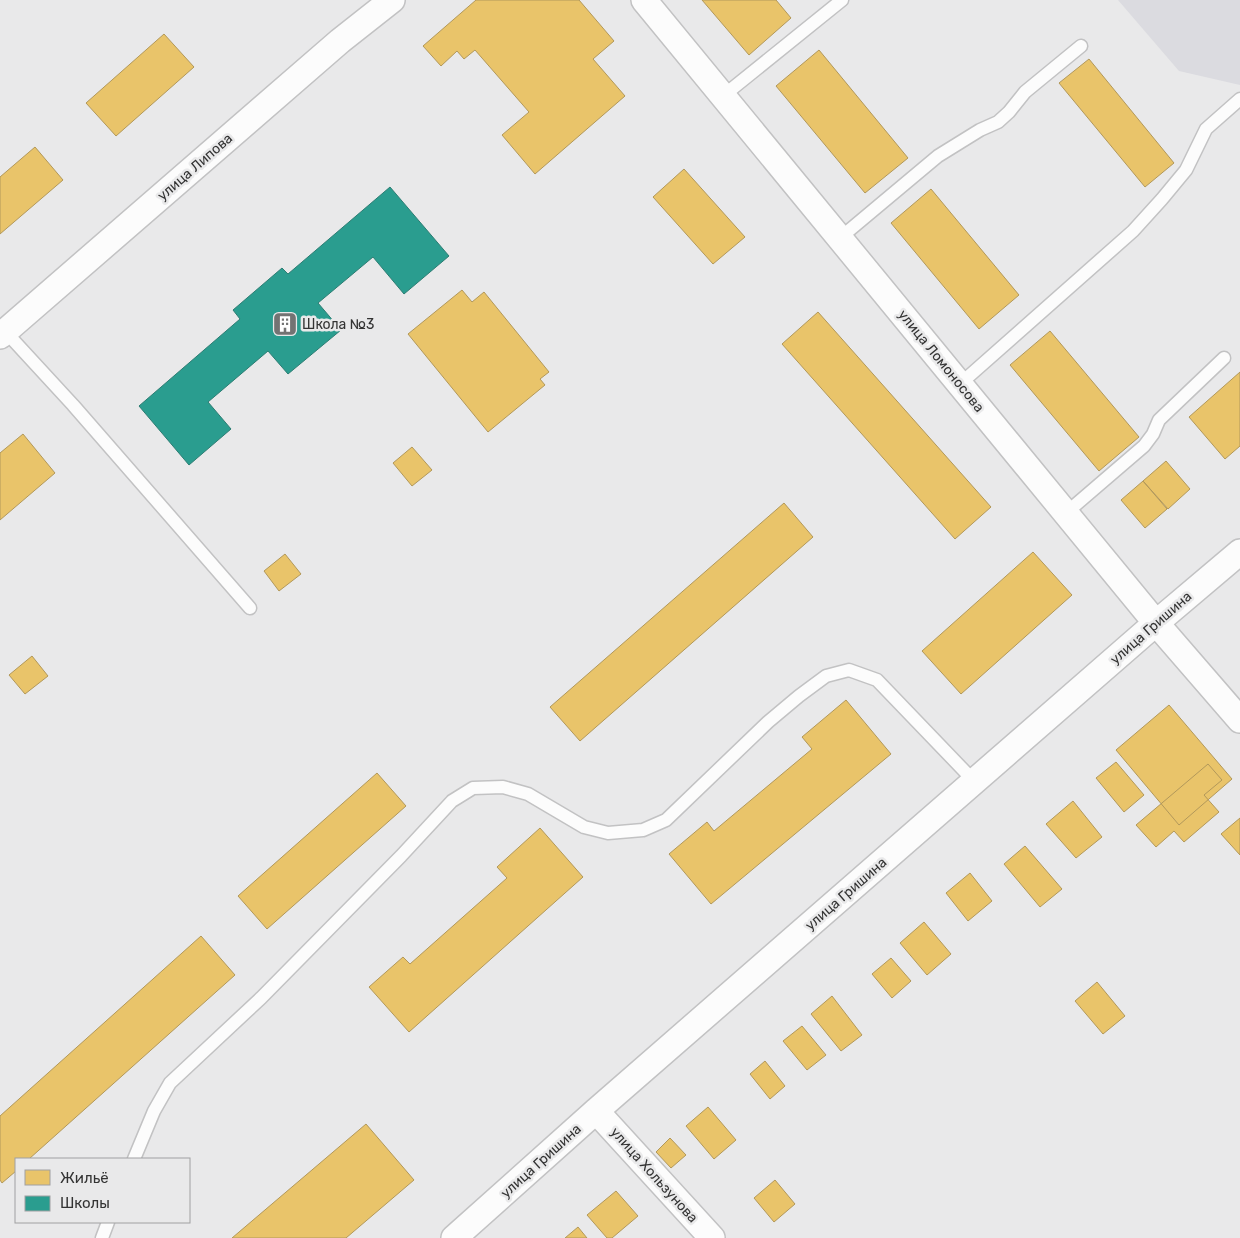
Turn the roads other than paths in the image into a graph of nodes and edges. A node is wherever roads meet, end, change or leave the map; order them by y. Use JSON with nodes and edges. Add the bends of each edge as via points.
{"nodes":[{"id":1,"x":392,"y":0,"type":"edge"},
{"id":2,"x":644,"y":0,"type":"edge"},
{"id":3,"x":842,"y":0,"type":"edge"},
{"id":4,"x":1081,"y":46,"type":"dead end"},
{"id":5,"x":723,"y":96,"type":"junction"},
{"id":6,"x":1240,"y":98,"type":"edge"},
{"id":7,"x":840,"y":238,"type":"junction"},
{"id":8,"x":2,"y":331,"type":"edge"},
{"id":9,"x":1224,"y":358,"type":"dead end"},
{"id":10,"x":960,"y":384,"type":"junction"},
{"id":11,"x":1066,"y":513,"type":"junction"},
{"id":12,"x":1240,"y":552,"type":"edge"},
{"id":13,"x":250,"y":608,"type":"dead end"},
{"id":14,"x":1156,"y":623,"type":"junction"},
{"id":15,"x":1240,"y":720,"type":"edge"},
{"id":16,"x":975,"y":782,"type":"junction"},
{"id":17,"x":596,"y":1111,"type":"junction"},
{"id":18,"x":134,"y":1158,"type":"edge"},
{"id":19,"x":108,"y":1223,"type":"edge"},
{"id":20,"x":102,"y":1238,"type":"edge"},
{"id":21,"x":454,"y":1238,"type":"edge"},
{"id":22,"x":712,"y":1238,"type":"edge"}],
"edges":[{"from":1,"to":8,"type":"street","name":"улица Липова"},
{"from":2,"to":5,"type":"street","name":"улица Ломоносова"},
{"from":3,"to":5,"type":"lane"},
{"from":4,"to":7,"type":"lane","via":[[1025,92],[998,122],[938,156]]},
{"from":5,"to":7,"type":"street","name":"улица Ломоносова"},
{"from":6,"to":10,"type":"lane","via":[[1206,129],[1186,170],[1133,231]]},
{"from":7,"to":10,"type":"street","name":"улица Ломоносова"},
{"from":8,"to":13,"type":"lane","via":[[73,405]]},
{"from":9,"to":11,"type":"lane","via":[[1159,420],[1144,446]]},
{"from":10,"to":11,"type":"street","name":"улица Ломоносова"},
{"from":11,"to":14,"type":"street","name":"улица Ломоносова"},
{"from":12,"to":14,"type":"street","name":"улица Гришина"},
{"from":14,"to":15,"type":"street","name":"улица Ломоносова"},
{"from":14,"to":16,"type":"street","name":"улица Гришина"},
{"from":16,"to":17,"type":"street","name":"улица Гришина"},
{"from":16,"to":18,"type":"lane","via":[[877,680],[849,670],[826,676],[799,696],[666,820],[643,830],[608,833],[584,827],[528,794],[503,787],[473,788],[452,801],[261,998],[170,1083]]},
{"from":17,"to":21,"type":"street","name":"улица Гришина"},
{"from":17,"to":22,"type":"street","name":"улица Хользунова"},
{"from":19,"to":20,"type":"lane"}]}
